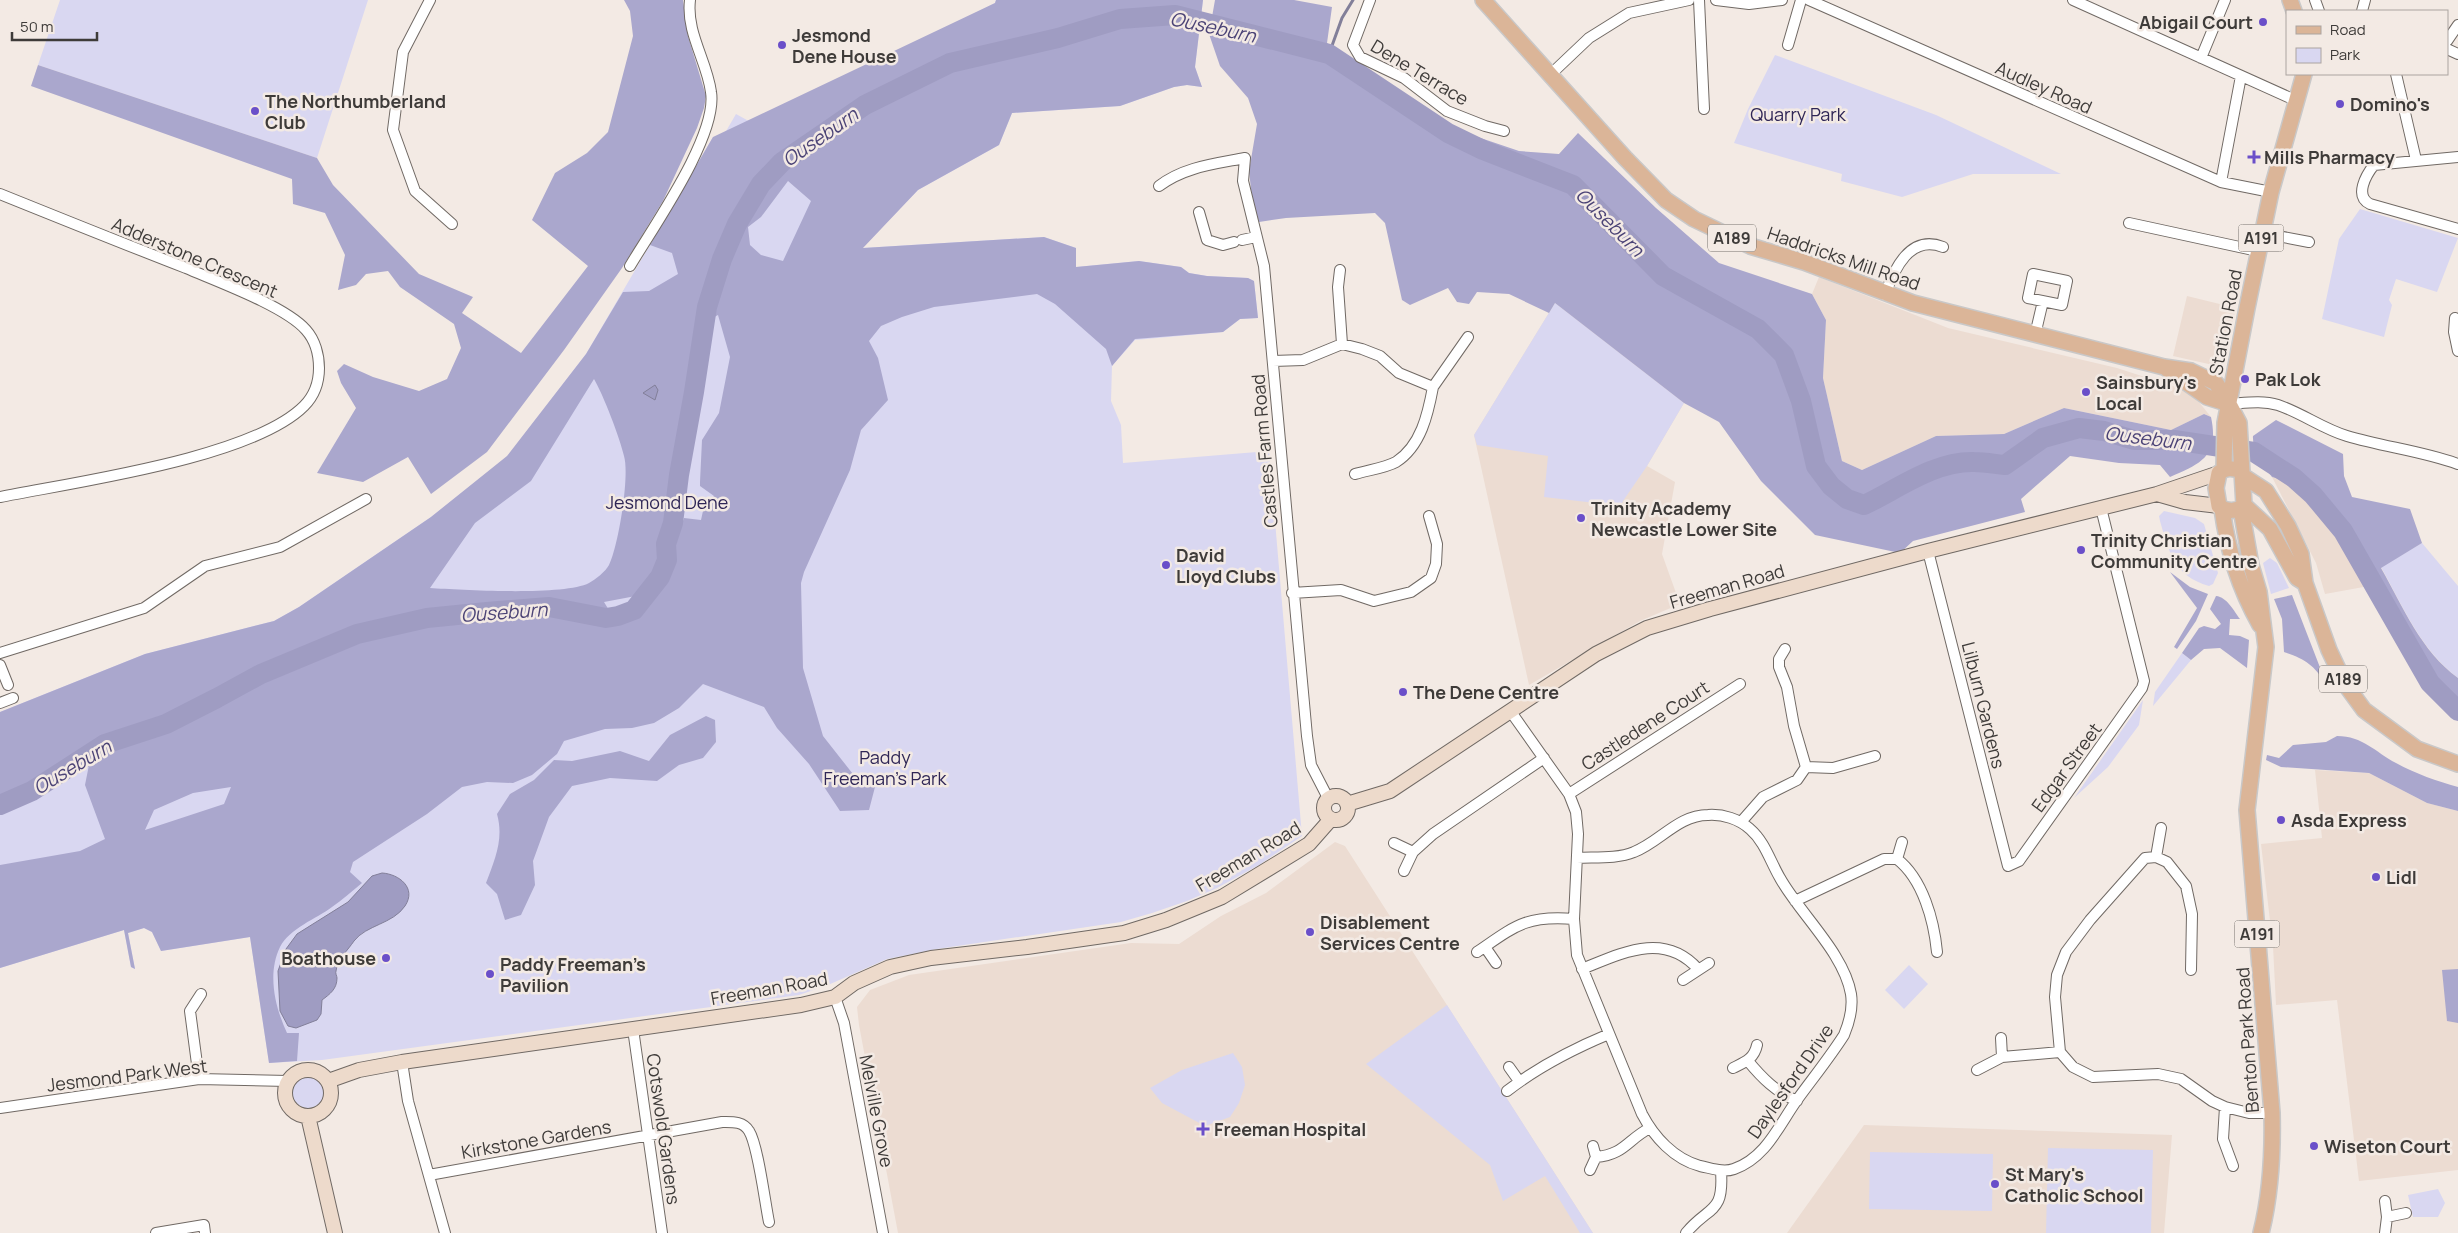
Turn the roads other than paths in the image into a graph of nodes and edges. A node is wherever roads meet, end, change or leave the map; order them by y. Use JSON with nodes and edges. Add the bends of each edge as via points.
{"nodes":[{"id":1,"x":430,"y":0,"type":"edge"},
{"id":2,"x":690,"y":0,"type":"edge"},
{"id":3,"x":1370,"y":0,"type":"edge"},
{"id":4,"x":1483,"y":0,"type":"edge"},
{"id":5,"x":1689,"y":0,"type":"edge"},
{"id":6,"x":1699,"y":0,"type":"edge"},
{"id":7,"x":1716,"y":0,"type":"edge"},
{"id":8,"x":1782,"y":0,"type":"edge"},
{"id":9,"x":1801,"y":0,"type":"edge"},
{"id":10,"x":1808,"y":0,"type":"edge"},
{"id":11,"x":2073,"y":0,"type":"edge"},
{"id":12,"x":2226,"y":0,"type":"edge"},
{"id":13,"x":2458,"y":25,"type":"edge"},
{"id":14,"x":2448,"y":40,"type":"edge"},
{"id":15,"x":1788,"y":45,"type":"dead end"},
{"id":16,"x":2200,"y":58,"type":"junction"},
{"id":17,"x":1550,"y":75,"type":"junction"},
{"id":18,"x":2304,"y":75,"type":"edge"},
{"id":19,"x":2396,"y":75,"type":"edge"},
{"id":20,"x":2241,"y":76,"type":"junction"},
{"id":21,"x":2297,"y":101,"type":"junction"},
{"id":22,"x":1704,"y":109,"type":"dead end"},
{"id":23,"x":1504,"y":131,"type":"dead end"},
{"id":24,"x":2458,"y":157,"type":"edge"},
{"id":25,"x":2416,"y":160,"type":"junction"},
{"id":26,"x":2221,"y":182,"type":"junction"},
{"id":27,"x":1159,"y":186,"type":"dead end"},
{"id":28,"x":2271,"y":192,"type":"junction"},
{"id":29,"x":0,"y":194,"type":"edge"},
{"id":30,"x":1199,"y":212,"type":"dead end"},
{"id":31,"x":452,"y":224,"type":"dead end"},
{"id":32,"x":2129,"y":224,"type":"dead end"},
{"id":33,"x":2458,"y":229,"type":"edge"},
{"id":34,"x":2262,"y":233,"type":"junction"},
{"id":35,"x":1256,"y":237,"type":"junction"},
{"id":36,"x":2309,"y":242,"type":"dead end"},
{"id":37,"x":1943,"y":247,"type":"dead end"},
{"id":38,"x":2258,"y":251,"type":"junction"},
{"id":39,"x":630,"y":266,"type":"dead end"},
{"id":40,"x":1340,"y":270,"type":"dead end"},
{"id":41,"x":1885,"y":295,"type":"junction"},
{"id":42,"x":2043,"y":301,"type":"dead end"},
{"id":43,"x":2455,"y":318,"type":"dead end"},
{"id":44,"x":2035,"y":335,"type":"junction"},
{"id":45,"x":1468,"y":337,"type":"dead end"},
{"id":46,"x":1342,"y":344,"type":"junction"},
{"id":47,"x":2458,"y":351,"type":"edge"},
{"id":48,"x":1273,"y":361,"type":"junction"},
{"id":49,"x":1433,"y":388,"type":"junction"},
{"id":50,"x":2229,"y":404,"type":"junction"},
{"id":51,"x":2224,"y":454,"type":"joint"},
{"id":52,"x":2458,"y":464,"type":"edge"},
{"id":53,"x":2242,"y":468,"type":"junction"},
{"id":54,"x":2222,"y":471,"type":"junction"},
{"id":55,"x":1355,"y":474,"type":"dead end"},
{"id":56,"x":2157,"y":494,"type":"junction"},
{"id":57,"x":0,"y":497,"type":"edge"},
{"id":58,"x":366,"y":499,"type":"dead end"},
{"id":59,"x":2243,"y":507,"type":"junction"},
{"id":60,"x":2101,"y":508,"type":"junction"},
{"id":61,"x":2221,"y":508,"type":"junction"},
{"id":62,"x":1429,"y":516,"type":"dead end"},
{"id":63,"x":2276,"y":537,"type":"junction"},
{"id":64,"x":2247,"y":540,"type":"junction"},
{"id":65,"x":1928,"y":551,"type":"junction"},
{"id":66,"x":2305,"y":583,"type":"junction"},
{"id":67,"x":1292,"y":593,"type":"junction"},
{"id":68,"x":2265,"y":635,"type":"junction"},
{"id":69,"x":1785,"y":649,"type":"dead end"},
{"id":70,"x":0,"y":653,"type":"edge"},
{"id":71,"x":0,"y":665,"type":"edge"},
{"id":72,"x":1740,"y":684,"type":"dead end"},
{"id":73,"x":8,"y":685,"type":"dead end"},
{"id":74,"x":13,"y":698,"type":"dead end"},
{"id":75,"x":0,"y":703,"type":"edge"},
{"id":76,"x":1511,"y":712,"type":"junction"},
{"id":77,"x":1875,"y":756,"type":"dead end"},
{"id":78,"x":1544,"y":758,"type":"junction"},
{"id":79,"x":2458,"y":764,"type":"edge"},
{"id":80,"x":1806,"y":767,"type":"junction"},
{"id":81,"x":1569,"y":794,"type":"junction"},
{"id":82,"x":1328,"y":798,"type":"junction"},
{"id":83,"x":1347,"y":804,"type":"junction"},
{"id":84,"x":1331,"y":819,"type":"junction"},
{"id":85,"x":1741,"y":822,"type":"junction"},
{"id":86,"x":2161,"y":828,"type":"dead end"},
{"id":87,"x":1394,"y":842,"type":"dead end"},
{"id":88,"x":1902,"y":842,"type":"dead end"},
{"id":89,"x":1413,"y":852,"type":"junction"},
{"id":90,"x":2156,"y":857,"type":"junction"},
{"id":91,"x":1577,"y":858,"type":"junction"},
{"id":92,"x":1897,"y":859,"type":"junction"},
{"id":93,"x":2008,"y":866,"type":"joint"},
{"id":94,"x":1404,"y":871,"type":"dead end"},
{"id":95,"x":1795,"y":901,"type":"junction"},
{"id":96,"x":1574,"y":919,"type":"junction"},
{"id":97,"x":1937,"y":952,"type":"dead end"},
{"id":98,"x":1496,"y":963,"type":"dead end"},
{"id":99,"x":1709,"y":963,"type":"dead end"},
{"id":100,"x":1582,"y":969,"type":"junction"},
{"id":101,"x":1698,"y":969,"type":"junction"},
{"id":102,"x":2191,"y":970,"type":"dead end"},
{"id":103,"x":1683,"y":980,"type":"dead end"},
{"id":104,"x":201,"y":994,"type":"dead end"},
{"id":105,"x":835,"y":997,"type":"junction"},
{"id":106,"x":633,"y":1029,"type":"junction"},
{"id":107,"x":1609,"y":1034,"type":"junction"},
{"id":108,"x":2001,"y":1038,"type":"dead end"},
{"id":109,"x":1757,"y":1045,"type":"dead end"},
{"id":110,"x":2060,"y":1052,"type":"junction"},
{"id":111,"x":2002,"y":1057,"type":"junction"},
{"id":112,"x":1748,"y":1061,"type":"junction"},
{"id":113,"x":402,"y":1062,"type":"junction"},
{"id":114,"x":1510,"y":1067,"type":"dead end"},
{"id":115,"x":1733,"y":1068,"type":"dead end"},
{"id":116,"x":1976,"y":1070,"type":"dead end"},
{"id":117,"x":199,"y":1079,"type":"junction"},
{"id":118,"x":288,"y":1081,"type":"junction"},
{"id":119,"x":328,"y":1081,"type":"junction"},
{"id":120,"x":1519,"y":1082,"type":"junction"},
{"id":121,"x":1507,"y":1091,"type":"dead end"},
{"id":122,"x":1796,"y":1101,"type":"junction"},
{"id":123,"x":2226,"y":1107,"type":"junction"},
{"id":124,"x":0,"y":1108,"type":"edge"},
{"id":125,"x":2272,"y":1113,"type":"junction"},
{"id":126,"x":308,"y":1116,"type":"junction"},
{"id":127,"x":1650,"y":1128,"type":"junction"},
{"id":128,"x":649,"y":1135,"type":"junction"},
{"id":129,"x":1593,"y":1146,"type":"dead end"},
{"id":130,"x":1596,"y":1156,"type":"junction"},
{"id":131,"x":2233,"y":1166,"type":"dead end"},
{"id":132,"x":1590,"y":1170,"type":"dead end"},
{"id":133,"x":1721,"y":1171,"type":"junction"},
{"id":134,"x":429,"y":1175,"type":"junction"},
{"id":135,"x":2384,"y":1201,"type":"dead end"},
{"id":136,"x":2406,"y":1214,"type":"dead end"},
{"id":137,"x":2387,"y":1217,"type":"junction"},
{"id":138,"x":769,"y":1222,"type":"dead end"},
{"id":139,"x":156,"y":1233,"type":"edge"},
{"id":140,"x":205,"y":1233,"type":"edge"},
{"id":141,"x":335,"y":1233,"type":"edge"},
{"id":142,"x":445,"y":1233,"type":"edge"},
{"id":143,"x":662,"y":1233,"type":"edge"},
{"id":144,"x":883,"y":1233,"type":"edge"},
{"id":145,"x":1686,"y":1233,"type":"edge"},
{"id":146,"x":2261,"y":1233,"type":"edge"},
{"id":147,"x":2384,"y":1233,"type":"edge"}],
"edges":[{"from":1,"to":31,"type":"street","via":[[403,52],[393,130],[415,191]]},
{"from":2,"to":39,"type":"street","via":[[691,24],[712,92],[710,115],[688,167]]},
{"from":3,"to":23,"type":"street","name":"Dene Terrace","via":[[1353,46],[1360,57],[1404,78],[1448,111]]},
{"from":4,"to":17,"type":"main road","name":"Haddricks Mill Road","number":"A189"},
{"from":5,"to":17,"type":"street","via":[[1629,13],[1589,38]]},
{"from":6,"to":22,"type":"street"},
{"from":7,"to":8,"type":"street","via":[[1749,4]]},
{"from":9,"to":15,"type":"street"},
{"from":10,"to":26,"type":"street","name":"Audley Road"},
{"from":11,"to":16,"type":"street"},
{"from":12,"to":16,"type":"street"},
{"from":13,"to":14,"type":"street"},
{"from":16,"to":20,"type":"street"},
{"from":17,"to":41,"type":"main road","name":"Haddricks Mill Road","number":"A189","via":[[1666,200],[1694,219],[1750,246],[1804,262]]},
{"from":18,"to":21,"type":"main road","name":"Station Road","number":"A191"},
{"from":19,"to":25,"type":"street"},
{"from":20,"to":21,"type":"street"},
{"from":20,"to":26,"type":"street"},
{"from":21,"to":28,"type":"main road","name":"Station Road","number":"A191"},
{"from":24,"to":25,"type":"street"},
{"from":25,"to":33,"type":"street","via":[[2374,165],[2367,175],[2363,196],[2367,202]]},
{"from":26,"to":28,"type":"street","name":"Audley Road"},
{"from":27,"to":35,"type":"street","name":"Castles Farm Road","via":[[1174,175],[1204,165],[1245,158],[1243,181]]},
{"from":28,"to":34,"type":"main road","name":"Station Road","number":"A191"},
{"from":29,"to":57,"type":"street","name":"Adderstone Crescent","via":[[223,283],[283,313],[306,329],[319,362],[317,385],[306,405],[254,436],[162,464]]},
{"from":30,"to":35,"type":"street","via":[[1207,240],[1223,244]]},
{"from":32,"to":38,"type":"street"},
{"from":34,"to":36,"type":"street"},
{"from":34,"to":38,"type":"main road","name":"Station Road","number":"A191"},
{"from":35,"to":48,"type":"street","name":"Castles Farm Road","via":[[1264,266]]},
{"from":37,"to":41,"type":"street","via":[[1934,243],[1913,250],[1898,263]]},
{"from":38,"to":50,"type":"main road","name":"Station Road","number":"A191"},
{"from":40,"to":46,"type":"street"},
{"from":41,"to":44,"type":"main road","name":"Haddricks Mill Road","number":"A189"},
{"from":42,"to":44,"type":"street"},
{"from":43,"to":47,"type":"street"},
{"from":44,"to":50,"type":"main road","name":"Haddricks Mill Road","number":"A189","via":[[2164,368],[2207,397]]},
{"from":45,"to":49,"type":"street"},
{"from":46,"to":48,"type":"street","via":[[1303,360]]},
{"from":46,"to":49,"type":"street","via":[[1380,356],[1399,373]]},
{"from":48,"to":67,"type":"street","name":"Castles Farm Road"},
{"from":49,"to":55,"type":"street","via":[[1422,431],[1410,448],[1396,462]]},
{"from":50,"to":51,"type":"main road","name":"Station Road"},
{"from":50,"to":52,"type":"street","via":[[2259,402],[2277,405],[2344,435],[2434,455]]},
{"from":50,"to":53,"type":"main road","name":"Benton Park Road","via":[[2239,423]]},
{"from":51,"to":54,"type":"main road","name":"Benton Park Road"},
{"from":53,"to":54,"type":"main road","number":"A189"},
{"from":53,"to":59,"type":"main road","name":"Benton Park Road"},
{"from":53,"to":66,"type":"main road","number":"A189","via":[[2266,490],[2288,526],[2301,554]]},
{"from":54,"to":56,"type":"street","name":"Freeman Road"},
{"from":54,"to":61,"type":"main road","name":"Benton Park Road","via":[[2216,488]]},
{"from":56,"to":60,"type":"street","name":"Freeman Road"},
{"from":56,"to":61,"type":"street","name":"Freeman Road"},
{"from":58,"to":70,"type":"street","via":[[280,547],[205,566],[144,608]]},
{"from":59,"to":61,"type":"main road"},
{"from":59,"to":63,"type":"main road","number":"A189","via":[[2270,528]]},
{"from":59,"to":64,"type":"main road","name":"Benton Park Road","number":"A191"},
{"from":60,"to":65,"type":"street","name":"Freeman Road"},
{"from":60,"to":93,"type":"street","name":"Edgar Street","via":[[2144,681],[2019,861]]},
{"from":61,"to":68,"type":"main road","name":"Benton Park Road","number":"A191","via":[[2240,588]]},
{"from":62,"to":67,"type":"street","via":[[1437,544],[1436,564],[1430,578],[1411,592],[1374,601],[1341,590]]},
{"from":63,"to":64,"type":"main road","via":[[2255,535]]},
{"from":63,"to":66,"type":"main road","number":"A189","via":[[2297,578]]},
{"from":64,"to":68,"type":"main road","name":"Benton Park Road","number":"A191"},
{"from":65,"to":76,"type":"street","name":"Freeman Road","via":[[1647,628],[1596,654]]},
{"from":65,"to":93,"type":"street","name":"Lilburn Gardens"},
{"from":66,"to":79,"type":"main road","number":"A189","via":[[2329,650],[2345,684],[2364,710],[2417,749]]},
{"from":67,"to":82,"type":"street","name":"Castles Farm Road","via":[[1311,765]]},
{"from":68,"to":125,"type":"main road","name":"Benton Park Road","number":"A191","via":[[2265,669],[2246,810]]},
{"from":69,"to":80,"type":"street","via":[[1779,659],[1779,667],[1787,687]]},
{"from":71,"to":73,"type":"street"},
{"from":72,"to":81,"type":"street","name":"Castledene Court"},
{"from":74,"to":75,"type":"street"},
{"from":76,"to":78,"type":"street"},
{"from":76,"to":83,"type":"street","name":"Freeman Road","via":[[1390,791]]},
{"from":77,"to":80,"type":"street","via":[[1833,768]]},
{"from":78,"to":81,"type":"street"},
{"from":78,"to":89,"type":"street","via":[[1433,834]]},
{"from":80,"to":85,"type":"street","via":[[1797,780],[1763,797]]},
{"from":81,"to":91,"type":"street","via":[[1576,812]]},
{"from":82,"to":83,"type":"street","via":[[1339,796]]},
{"from":82,"to":84,"type":"street","via":[[1324,809]]},
{"from":83,"to":84,"type":"street","via":[[1345,815]]},
{"from":84,"to":105,"type":"street","name":"Freeman Road","via":[[1309,844],[1230,893],[1166,920],[1124,933],[931,958],[890,967],[854,983]]},
{"from":85,"to":91,"type":"street","name":"Daylesford Drive","via":[[1724,816],[1698,816],[1676,825],[1634,852]]},
{"from":85,"to":95,"type":"street","name":"Daylesford Drive","via":[[1759,839]]},
{"from":86,"to":90,"type":"street"},
{"from":87,"to":89,"type":"street"},
{"from":88,"to":92,"type":"street"},
{"from":89,"to":94,"type":"street"},
{"from":90,"to":102,"type":"street","via":[[2167,862],[2186,886],[2192,914]]},
{"from":90,"to":110,"type":"street","via":[[2145,858],[2066,952],[2056,975]]},
{"from":91,"to":96,"type":"street"},
{"from":92,"to":95,"type":"street","via":[[1884,859]]},
{"from":92,"to":97,"type":"street","via":[[1920,890]]},
{"from":95,"to":122,"type":"street","name":"Daylesford Drive","via":[[1837,961],[1851,996],[1849,1022],[1844,1035]]},
{"from":96,"to":98,"type":"street","via":[[1553,917],[1518,924],[1481,949]]},
{"from":96,"to":100,"type":"street","via":[[1577,956]]},
{"from":99,"to":101,"type":"street"},
{"from":100,"to":101,"type":"street","via":[[1625,952],[1664,949],[1680,953]]},
{"from":100,"to":107,"type":"street"},
{"from":101,"to":103,"type":"street"},
{"from":104,"to":117,"type":"street","via":[[190,1012]]},
{"from":105,"to":106,"type":"street","name":"Freeman Road","via":[[801,1005]]},
{"from":105,"to":144,"type":"street","name":"Melville Grove","via":[[844,1022]]},
{"from":106,"to":113,"type":"street","name":"Freeman Road"},
{"from":106,"to":128,"type":"street","name":"Cotswold Gardens"},
{"from":107,"to":120,"type":"street","via":[[1579,1047]]},
{"from":107,"to":127,"type":"street"},
{"from":108,"to":111,"type":"street"},
{"from":109,"to":112,"type":"street"},
{"from":110,"to":111,"type":"street"},
{"from":110,"to":123,"type":"street","via":[[2073,1067],[2093,1077],[2158,1074],[2181,1079]]},
{"from":111,"to":116,"type":"street"},
{"from":112,"to":115,"type":"street"},
{"from":112,"to":122,"type":"street","via":[[1766,1081]]},
{"from":113,"to":119,"type":"street","name":"Freeman Road","via":[[359,1070]]},
{"from":113,"to":134,"type":"street","via":[[408,1101]]},
{"from":114,"to":120,"type":"street"},
{"from":117,"to":118,"type":"street","name":"Jesmond Park West"},
{"from":117,"to":124,"type":"street","name":"Jesmond Park West"},
{"from":118,"to":119,"type":"street","via":[[300,1071],[308,1070],[323,1075]]},
{"from":118,"to":126,"type":"street","via":[[284,1094],[289,1107]]},
{"from":119,"to":126,"type":"street","via":[[331,1094],[326,1108]]},
{"from":120,"to":121,"type":"street"},
{"from":122,"to":133,"type":"street","name":"Daylesford Drive","via":[[1758,1154],[1733,1170]]},
{"from":123,"to":125,"type":"street","via":[[2249,1113]]},
{"from":123,"to":131,"type":"street","via":[[2223,1139]]},
{"from":125,"to":146,"type":"main road","name":"Benton Park Road","number":"A191","via":[[2273,1159],[2269,1202]]},
{"from":126,"to":141,"type":"street"},
{"from":127,"to":130,"type":"street","via":[[1616,1153]]},
{"from":127,"to":133,"type":"street","via":[[1678,1156]]},
{"from":128,"to":134,"type":"street","name":"Kirkstone Gardens"},
{"from":128,"to":138,"type":"street","name":"Kirkstone Gardens","via":[[738,1122],[749,1130],[754,1144]]},
{"from":128,"to":143,"type":"street","name":"Cotswold Gardens"},
{"from":129,"to":130,"type":"street"},
{"from":130,"to":132,"type":"street"},
{"from":133,"to":145,"type":"street","via":[[1720,1201]]},
{"from":134,"to":142,"type":"street"},
{"from":135,"to":137,"type":"street"},
{"from":136,"to":137,"type":"street"},
{"from":137,"to":147,"type":"street"},
{"from":139,"to":140,"type":"street","via":[[204,1225]]}]}
